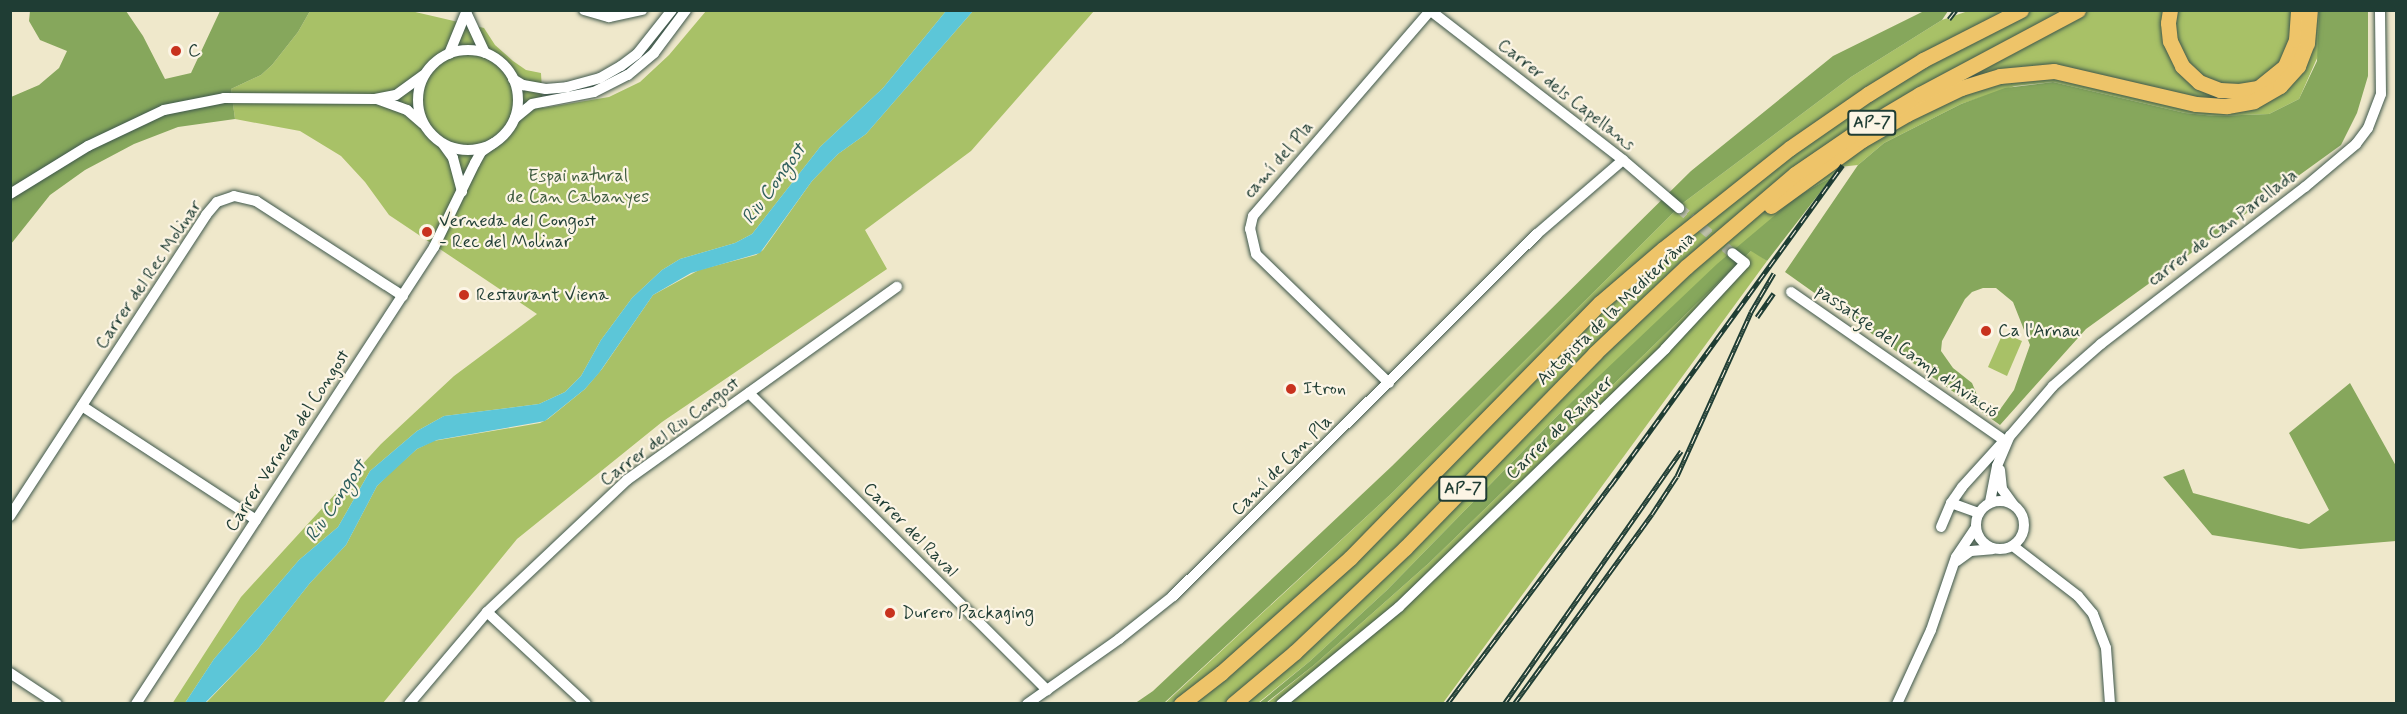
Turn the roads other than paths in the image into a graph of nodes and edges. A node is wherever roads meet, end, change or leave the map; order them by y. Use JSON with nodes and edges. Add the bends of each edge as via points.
{"nodes":[{"id":1,"x":584,"y":10,"type":"edge"},
{"id":2,"x":642,"y":10,"type":"edge"},
{"id":3,"x":672,"y":10,"type":"edge"},
{"id":4,"x":686,"y":10,"type":"edge"},
{"id":5,"x":1997,"y":10,"type":"edge"},
{"id":6,"x":2021,"y":10,"type":"edge"},
{"id":7,"x":2078,"y":10,"type":"edge"},
{"id":8,"x":2170,"y":10,"type":"edge"},
{"id":9,"x":2298,"y":10,"type":"edge"},
{"id":10,"x":2310,"y":10,"type":"edge"},
{"id":11,"x":2380,"y":10,"type":"edge"},
{"id":12,"x":466,"y":11,"type":"edge"},
{"id":13,"x":1431,"y":11,"type":"edge"},
{"id":14,"x":485,"y":53,"type":"junction"},
{"id":15,"x":449,"y":54,"type":"junction"},
{"id":16,"x":1923,"y":60,"type":"junction"},
{"id":17,"x":424,"y":75,"type":"junction"},
{"id":18,"x":513,"y":80,"type":"junction"},
{"id":19,"x":375,"y":99,"type":"junction"},
{"id":20,"x":514,"y":118,"type":"junction"},
{"id":21,"x":425,"y":126,"type":"junction"},
{"id":22,"x":494,"y":142,"type":"junction"},
{"id":23,"x":443,"y":143,"type":"junction"},
{"id":24,"x":1623,"y":160,"type":"junction"},
{"id":25,"x":462,"y":192,"type":"junction"},
{"id":26,"x":10,"y":194,"type":"edge"},
{"id":27,"x":1679,"y":208,"type":"tunnel mouth"},
{"id":28,"x":1732,"y":253,"type":"tunnel mouth"},
{"id":29,"x":1686,"y":267,"type":"junction"},
{"id":30,"x":897,"y":287,"type":"dead end"},
{"id":31,"x":1791,"y":292,"type":"dead end"},
{"id":32,"x":403,"y":296,"type":"junction"},
{"id":33,"x":1389,"y":383,"type":"junction"},
{"id":34,"x":749,"y":393,"type":"junction"},
{"id":35,"x":82,"y":406,"type":"junction"},
{"id":36,"x":2006,"y":443,"type":"junction"},
{"id":37,"x":1990,"y":502,"type":"junction"},
{"id":38,"x":1951,"y":503,"type":"junction"},
{"id":39,"x":2014,"y":505,"type":"junction"},
{"id":40,"x":1978,"y":513,"type":"junction"},
{"id":41,"x":10,"y":516,"type":"edge"},
{"id":42,"x":256,"y":520,"type":"junction"},
{"id":43,"x":1941,"y":527,"type":"dead end"},
{"id":44,"x":1976,"y":529,"type":"junction"},
{"id":45,"x":2023,"y":533,"type":"junction"},
{"id":46,"x":2013,"y":546,"type":"junction"},
{"id":47,"x":1998,"y":549,"type":"junction"},
{"id":48,"x":2039,"y":564,"type":"junction"},
{"id":49,"x":1951,"y":568,"type":"junction"},
{"id":50,"x":488,"y":612,"type":"junction"},
{"id":51,"x":10,"y":673,"type":"edge"},
{"id":52,"x":1047,"y":690,"type":"junction"},
{"id":53,"x":57,"y":704,"type":"edge"},
{"id":54,"x":136,"y":704,"type":"edge"},
{"id":55,"x":410,"y":704,"type":"edge"},
{"id":56,"x":586,"y":704,"type":"edge"},
{"id":57,"x":1027,"y":704,"type":"edge"},
{"id":58,"x":1181,"y":704,"type":"edge"},
{"id":59,"x":1233,"y":704,"type":"edge"},
{"id":60,"x":1281,"y":704,"type":"edge"},
{"id":61,"x":1898,"y":704,"type":"edge"},
{"id":62,"x":2110,"y":704,"type":"edge"}],
"edges":[{"from":1,"to":2,"type":"street","via":[[609,17]]},
{"from":3,"to":18,"type":"street","via":[[637,54],[600,78],[546,89]]},
{"from":4,"to":20,"type":"street","via":[[654,53],[628,75],[594,92],[532,104]]},
{"from":5,"to":16,"type":"highway"},
{"from":6,"to":16,"type":"highway","name":"Autopista de la Mediterrània","number":"AP-7"},
{"from":7,"to":29,"type":"highway","name":"Autopista de la Mediterrània","number":"AP-7","via":[[1856,132],[1795,174]]},
{"from":8,"to":9,"type":"highway","via":[[2170,41],[2182,66],[2199,82],[2238,92],[2258,88],[2285,66],[2296,40]]},
{"from":10,"to":29,"type":"highway","via":[[2307,43],[2298,66],[2263,98],[2227,106],[2196,104],[2054,71],[2017,72],[1982,80],[1940,97],[1862,140]]},
{"from":11,"to":36,"type":"street","name":"carrer de Can Parellada","via":[[2381,94],[2368,128],[2356,144],[2095,349],[2053,386]]},
{"from":12,"to":14,"type":"street"},
{"from":12,"to":15,"type":"street"},
{"from":13,"to":24,"type":"street","name":"Carrer dels Capellans"},
{"from":13,"to":33,"type":"street","name":"camí del Pla","via":[[1253,216],[1250,229],[1256,254]]},
{"from":14,"to":15,"type":"street","via":[[467,50]]},
{"from":14,"to":18,"type":"street","via":[[497,59]]},
{"from":15,"to":17,"type":"street"},
{"from":16,"to":58,"type":"highway","name":"Autopista de la Mediterrània","number":"AP-7","via":[[1790,148],[1654,256],[1600,303],[1350,558]]},
{"from":17,"to":19,"type":"street","via":[[396,95]]},
{"from":17,"to":21,"type":"street","via":[[418,100]]},
{"from":18,"to":20,"type":"street","via":[[518,99]]},
{"from":19,"to":21,"type":"street","via":[[407,110]]},
{"from":19,"to":26,"type":"street","via":[[224,98],[164,110],[87,146]]},
{"from":20,"to":22,"type":"street"},
{"from":21,"to":23,"type":"street"},
{"from":22,"to":23,"type":"street","via":[[469,150]]},
{"from":22,"to":25,"type":"street","name":"Carrer Verneda del Congost","via":[[481,152]]},
{"from":23,"to":25,"type":"street","via":[[453,158]]},
{"from":24,"to":27,"type":"street","name":"Carrer dels Capellans"},
{"from":24,"to":33,"type":"street","name":"Camí de Can Pla","via":[[1537,234]]},
{"from":25,"to":32,"type":"street","name":"Carrer Verneda del Congost","via":[[434,248]]},
{"from":28,"to":60,"type":"street","name":"Carrer de Raiguer","via":[[1745,263],[1665,349],[1400,607]]},
{"from":29,"to":59,"type":"highway","name":"Autopista de la Mediterrània","number":"AP-7","via":[[1595,353],[1390,563]]},
{"from":30,"to":34,"type":"street","name":"Carrer del Riu Congost"},
{"from":31,"to":36,"type":"street","name":"passatge del Camp d'Aviació"},
{"from":32,"to":35,"type":"street","name":"Carrer del Rec Molinar","via":[[256,201],[227,197],[206,215]]},
{"from":32,"to":42,"type":"street","name":"Carrer Verneda del Congost"},
{"from":33,"to":52,"type":"street","name":"Camí de Can Pla","via":[[1181,588],[1119,639]]},
{"from":34,"to":50,"type":"street","name":"Carrer del Riu Congost","via":[[627,480]]},
{"from":34,"to":52,"type":"street","name":"Carrer del Raval"},
{"from":35,"to":41,"type":"street","name":"Carrer del Rec Molinar"},
{"from":35,"to":42,"type":"street"},
{"from":36,"to":37,"type":"street","name":"carrer de Can Parellada"},
{"from":36,"to":38,"type":"street","name":"carrer de Can Parellada"},
{"from":36,"to":39,"type":"street","via":[[2000,477],[2002,489]]},
{"from":37,"to":39,"type":"street"},
{"from":37,"to":40,"type":"street"},
{"from":38,"to":40,"type":"street"},
{"from":38,"to":43,"type":"street","name":"carrer de Can Parellada"},
{"from":39,"to":45,"type":"street","via":[[2023,518]]},
{"from":40,"to":44,"type":"street"},
{"from":42,"to":54,"type":"street","name":"Carrer Verneda del Congost"},
{"from":44,"to":47,"type":"street","via":[[1983,543]]},
{"from":44,"to":49,"type":"street"},
{"from":45,"to":46,"type":"street"},
{"from":45,"to":48,"type":"street","via":[[2024,544]]},
{"from":46,"to":47,"type":"street"},
{"from":46,"to":48,"type":"street"},
{"from":47,"to":49,"type":"street","via":[[1971,551]]},
{"from":48,"to":62,"type":"street","via":[[2078,597],[2100,628],[2106,648]]},
{"from":49,"to":61,"type":"street","via":[[1931,630]]},
{"from":50,"to":55,"type":"street","name":"Carrer del Riu Congost"},
{"from":50,"to":56,"type":"street"},
{"from":51,"to":53,"type":"street"},
{"from":52,"to":57,"type":"street","name":"Camí de Can Pla"}]}
